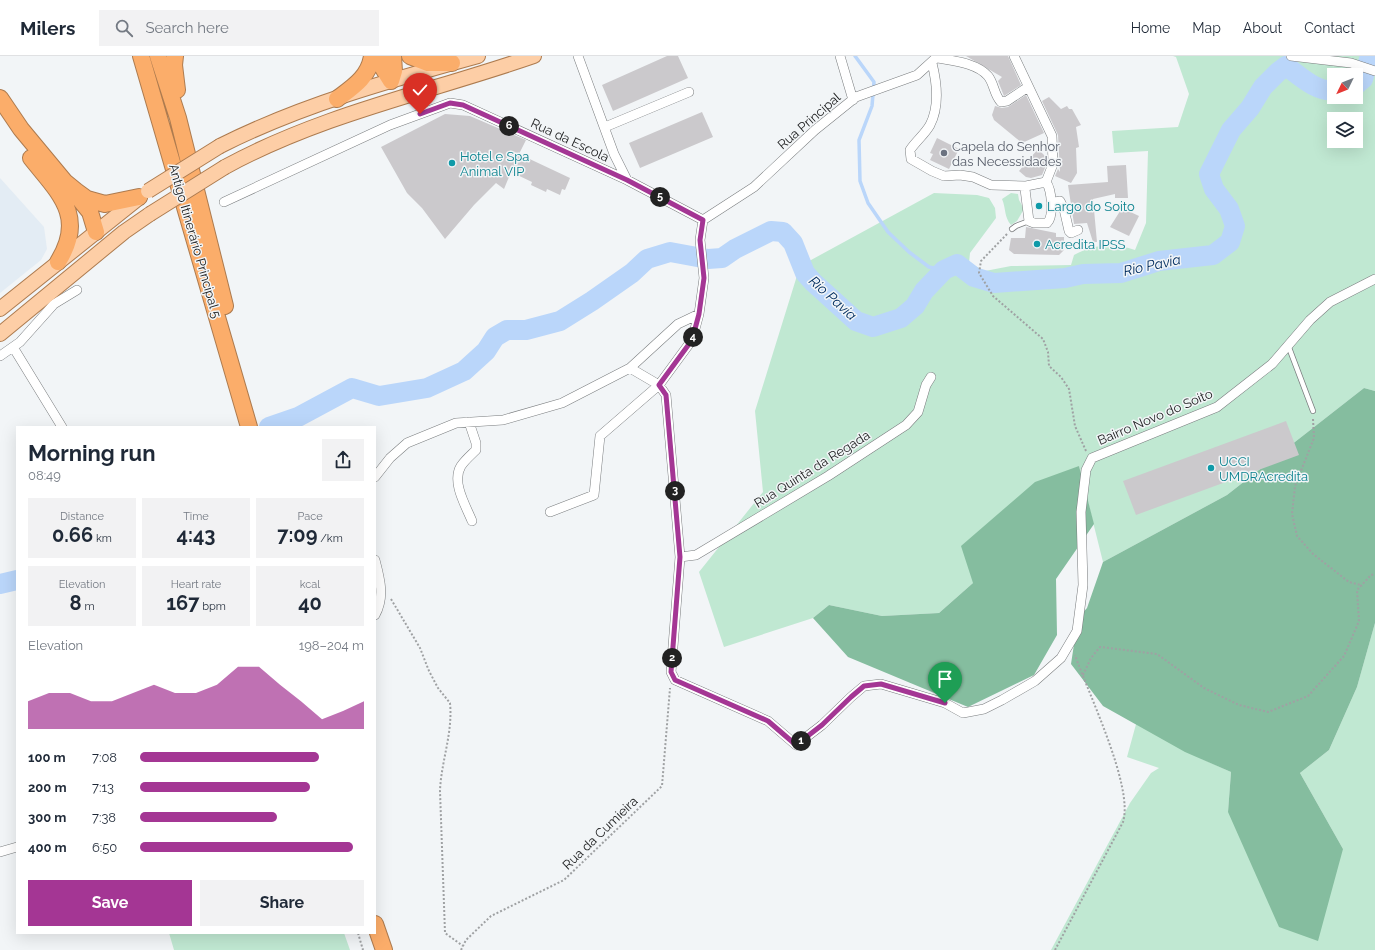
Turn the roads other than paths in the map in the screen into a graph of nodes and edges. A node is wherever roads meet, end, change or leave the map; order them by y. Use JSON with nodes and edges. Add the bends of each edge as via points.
{"nodes":[{"id":1,"x":141,"y":56,"type":"edge"},
{"id":2,"x":158,"y":56,"type":"edge"},
{"id":3,"x":175,"y":56,"type":"edge"},
{"id":4,"x":372,"y":56,"type":"edge"},
{"id":5,"x":380,"y":56,"type":"edge"},
{"id":6,"x":393,"y":56,"type":"edge"},
{"id":7,"x":410,"y":56,"type":"edge"},
{"id":8,"x":478,"y":56,"type":"edge"},
{"id":9,"x":534,"y":56,"type":"edge"},
{"id":10,"x":574,"y":56,"type":"edge"},
{"id":11,"x":840,"y":56,"type":"edge"},
{"id":12,"x":1014,"y":56,"type":"edge"},
{"id":13,"x":1290,"y":56,"type":"edge"},
{"id":14,"x":580,"y":59,"type":"edge"},
{"id":15,"x":936,"y":59,"type":"edge"},
{"id":16,"x":452,"y":63,"type":"junction"},
{"id":17,"x":1375,"y":70,"type":"edge"},
{"id":18,"x":391,"y":81,"type":"junction"},
{"id":19,"x":1028,"y":87,"type":"junction"},
{"id":20,"x":424,"y":91,"type":"junction"},
{"id":21,"x":689,"y":92,"type":"dead end"},
{"id":22,"x":0,"y":98,"type":"edge"},
{"id":23,"x":337,"y":98,"type":"junction"},
{"id":24,"x":853,"y":100,"type":"junction"},
{"id":25,"x":178,"y":118,"type":"junction"},
{"id":26,"x":0,"y":119,"type":"edge"},
{"id":27,"x":314,"y":126,"type":"junction"},
{"id":28,"x":605,"y":127,"type":"junction"},
{"id":29,"x":627,"y":180,"type":"junction"},
{"id":30,"x":65,"y":182,"type":"junction"},
{"id":31,"x":1046,"y":182,"type":"junction"},
{"id":32,"x":1026,"y":186,"type":"junction"},
{"id":33,"x":143,"y":194,"type":"junction"},
{"id":34,"x":65,"y":201,"type":"junction"},
{"id":35,"x":224,"y":202,"type":"dead end"},
{"id":36,"x":1051,"y":203,"type":"junction"},
{"id":37,"x":703,"y":220,"type":"junction"},
{"id":38,"x":1029,"y":221,"type":"junction"},
{"id":39,"x":1012,"y":229,"type":"road end"},
{"id":40,"x":1078,"y":230,"type":"dead end"},
{"id":41,"x":96,"y":232,"type":"junction"},
{"id":42,"x":124,"y":232,"type":"junction"},
{"id":43,"x":58,"y":262,"type":"junction"},
{"id":44,"x":1375,"y":279,"type":"edge"},
{"id":45,"x":77,"y":290,"type":"dead end"},
{"id":46,"x":45,"y":298,"type":"junction"},
{"id":47,"x":0,"y":309,"type":"edge"},
{"id":48,"x":699,"y":314,"type":"junction"},
{"id":49,"x":0,"y":334,"type":"edge"},
{"id":50,"x":1288,"y":345,"type":"junction"},
{"id":51,"x":13,"y":347,"type":"junction"},
{"id":52,"x":0,"y":356,"type":"edge"},
{"id":53,"x":630,"y":368,"type":"junction"},
{"id":54,"x":931,"y":377,"type":"dead end"},
{"id":55,"x":659,"y":385,"type":"junction"},
{"id":56,"x":1313,"y":411,"type":"road end"},
{"id":57,"x":469,"y":422,"type":"junction"},
{"id":58,"x":61,"y":426,"type":"edge"},
{"id":59,"x":249,"y":426,"type":"edge"},
{"id":60,"x":249,"y":426,"type":"edge"},
{"id":61,"x":376,"y":476,"type":"edge"},
{"id":62,"x":550,"y":512,"type":"dead end"},
{"id":63,"x":472,"y":521,"type":"dead end"},
{"id":64,"x":680,"y":557,"type":"junction"},
{"id":65,"x":376,"y":564,"type":"edge"},
{"id":66,"x":376,"y":614,"type":"edge"},
{"id":67,"x":16,"y":847,"type":"edge"},
{"id":68,"x":0,"y":852,"type":"edge"},
{"id":69,"x":376,"y":927,"type":"edge"},
{"id":70,"x":384,"y":950,"type":"edge"}],
"edges":[{"from":1,"to":59,"type":"highway","name":"Antigo Itinerário Principal 5"},
{"from":2,"to":25,"type":"highway","name":"Antigo Itinerário Principal 5"},
{"from":3,"to":25,"type":"highway"},
{"from":4,"to":23,"type":"highway","via":[[367,72],[359,82]]},
{"from":5,"to":18,"type":"highway","via":[[383,68]]},
{"from":6,"to":18,"type":"highway","via":[[394,71]]},
{"from":7,"to":16,"type":"highway","via":[[428,63]]},
{"from":8,"to":16,"type":"main road"},
{"from":9,"to":20,"type":"main road"},
{"from":10,"to":14,"type":"street"},
{"from":11,"to":24,"type":"street"},
{"from":12,"to":19,"type":"street"},
{"from":13,"to":17,"type":"street","via":[[1351,63]]},
{"from":14,"to":28,"type":"street"},
{"from":15,"to":19,"type":"street","via":[[978,68],[988,76],[1000,102],[1007,101]]},
{"from":15,"to":24,"type":"street","name":"Rua Principal","via":[[917,75]]},
{"from":15,"to":32,"type":"street","via":[[936,109],[930,126],[910,150],[911,159],[944,176],[973,177],[991,185]]},
{"from":16,"to":18,"type":"main road"},
{"from":18,"to":20,"type":"main road","via":[[401,89]]},
{"from":18,"to":23,"type":"main road"},
{"from":18,"to":27,"type":"main road","via":[[380,94],[329,113]]},
{"from":19,"to":31,"type":"street","via":[[1052,136],[1053,164]]},
{"from":20,"to":27,"type":"main road"},
{"from":21,"to":28,"type":"street"},
{"from":22,"to":30,"type":"highway","via":[[11,117]]},
{"from":23,"to":33,"type":"main road","bridge":true,"via":[[281,118],[220,146]]},
{"from":24,"to":37,"type":"street","name":"Rua Principal","via":[[815,130],[754,187]]},
{"from":25,"to":60,"type":"highway","name":"Antigo Itinerário Principal 5","via":[[227,314]]},
{"from":26,"to":34,"type":"highway"},
{"from":27,"to":42,"type":"main road","bridge":true,"via":[[225,167]]},
{"from":28,"to":29,"type":"street","via":[[614,154]]},
{"from":29,"to":35,"type":"street","name":"Rua da Escola","via":[[463,105],[450,103],[390,125]]},
{"from":29,"to":37,"type":"street","name":"Rua da Escola"},
{"from":30,"to":33,"type":"highway","via":[[87,199],[99,203],[112,204]]},
{"from":30,"to":41,"type":"highway","via":[[90,212]]},
{"from":31,"to":32,"type":"street"},
{"from":31,"to":36,"type":"street"},
{"from":32,"to":38,"type":"street"},
{"from":33,"to":41,"type":"main road"},
{"from":34,"to":41,"type":"highway","via":[[84,224]]},
{"from":34,"to":43,"type":"highway","via":[[69,235]]},
{"from":36,"to":38,"type":"street","via":[[1049,221]]},
{"from":36,"to":40,"type":"street","via":[[1060,201],[1069,231],[1071,233]]},
{"from":37,"to":48,"type":"street","via":[[700,240],[704,278]]},
{"from":38,"to":39,"type":"lane"},
{"from":41,"to":42,"type":"main road","via":[[106,236]]},
{"from":41,"to":43,"type":"main road"},
{"from":41,"to":46,"type":"main road","via":[[95,242],[89,251],[60,277]]},
{"from":42,"to":46,"type":"main road"},
{"from":43,"to":47,"type":"main road"},
{"from":44,"to":50,"type":"street","name":"Bairro Novo do Soito","via":[[1330,302]]},
{"from":45,"to":51,"type":"street","via":[[54,304]]},
{"from":46,"to":49,"type":"main road"},
{"from":48,"to":53,"type":"street","via":[[678,324]]},
{"from":48,"to":55,"type":"street","via":[[692,340]]},
{"from":50,"to":56,"type":"lane"},
{"from":50,"to":64,"type":"street","name":"Bairro Novo do Soito","via":[[1272,364],[1217,407],[1092,458],[1086,470],[1081,512],[1083,585],[1077,631],[1061,658],[1035,682],[984,709],[963,713],[945,703],[881,684],[864,686],[796,745],[768,721],[675,680],[671,672]]},
{"from":51,"to":52,"type":"street"},
{"from":51,"to":58,"type":"street"},
{"from":53,"to":55,"type":"street"},
{"from":53,"to":57,"type":"street","via":[[562,403],[503,420]]},
{"from":54,"to":64,"type":"street","name":"Rua Quinta da Regada","via":[[918,412],[906,425],[828,476],[696,555]]},
{"from":55,"to":62,"type":"street","via":[[600,436],[594,495]]},
{"from":55,"to":64,"type":"street","via":[[666,395]]},
{"from":57,"to":61,"type":"street","via":[[456,423],[408,444],[390,458]]},
{"from":57,"to":63,"type":"street","via":[[476,450],[461,467],[458,476],[461,495]]},
{"from":65,"to":66,"type":"street","via":[[382,586]]},
{"from":67,"to":68,"type":"street"},
{"from":69,"to":70,"type":"highway"}]}
